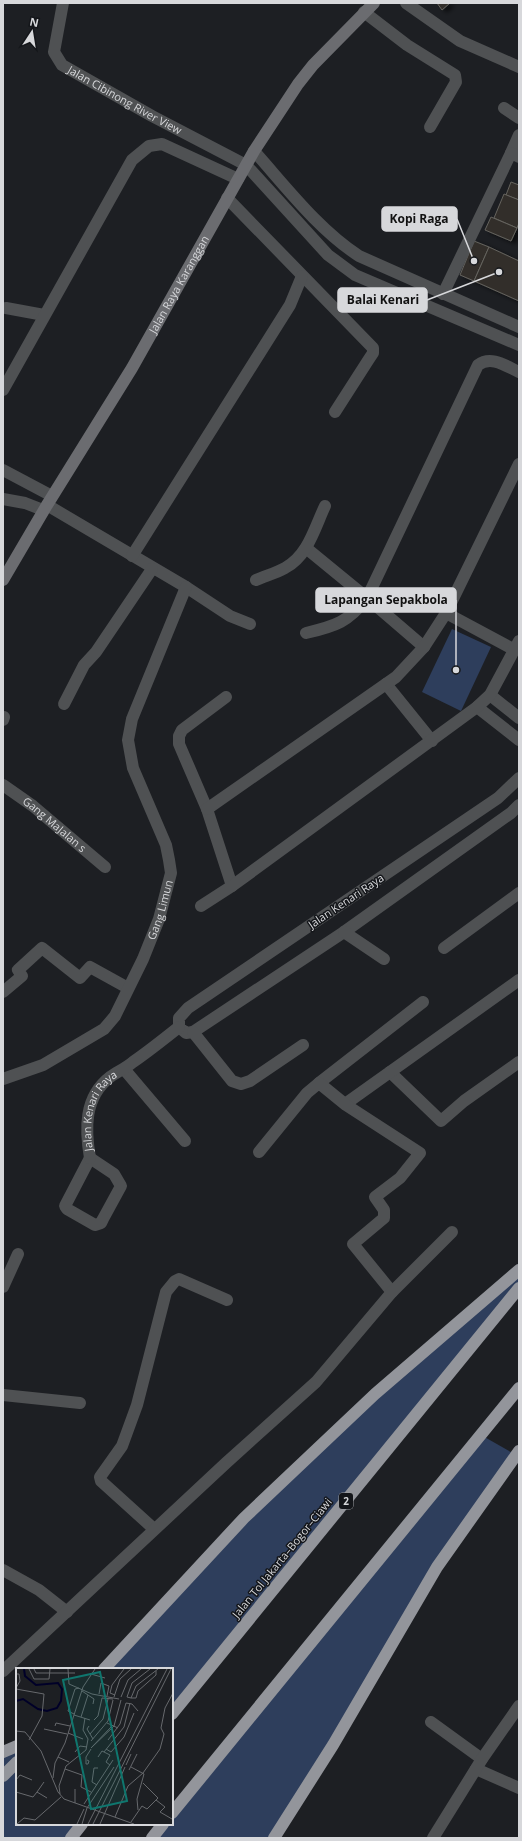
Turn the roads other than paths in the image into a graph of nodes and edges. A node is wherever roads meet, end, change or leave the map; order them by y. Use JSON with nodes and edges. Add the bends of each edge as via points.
{"nodes":[{"id":1,"x":63,"y":3,"type":"edge"},
{"id":2,"x":374,"y":3,"type":"edge"},
{"id":3,"x":406,"y":3,"type":"edge"},
{"id":4,"x":364,"y":12,"type":"junction"},
{"id":5,"x":519,"y":67,"type":"edge"},
{"id":6,"x":504,"y":108,"type":"dead end"},
{"id":7,"x":519,"y":118,"type":"edge"},
{"id":8,"x":430,"y":126,"type":"dead end"},
{"id":9,"x":519,"y":135,"type":"edge"},
{"id":10,"x":254,"y":151,"type":"junction"},
{"id":11,"x":515,"y":155,"type":"edge"},
{"id":12,"x":246,"y":165,"type":"junction"},
{"id":13,"x":238,"y":180,"type":"junction"},
{"id":14,"x":227,"y":198,"type":"junction"},
{"id":15,"x":302,"y":276,"type":"junction"},
{"id":16,"x":443,"y":294,"type":"junction"},
{"id":17,"x":6,"y":308,"type":"dead end"},
{"id":18,"x":44,"y":315,"type":"junction"},
{"id":19,"x":519,"y":327,"type":"edge"},
{"id":20,"x":519,"y":345,"type":"edge"},
{"id":21,"x":519,"y":372,"type":"edge"},
{"id":22,"x":3,"y":390,"type":"edge"},
{"id":23,"x":335,"y":412,"type":"dead end"},
{"id":24,"x":519,"y":464,"type":"edge"},
{"id":25,"x":3,"y":470,"type":"edge"},
{"id":26,"x":3,"y":498,"type":"edge"},
{"id":27,"x":47,"y":504,"type":"junction"},
{"id":28,"x":325,"y":506,"type":"dead end"},
{"id":29,"x":306,"y":548,"type":"junction"},
{"id":30,"x":132,"y":556,"type":"junction"},
{"id":31,"x":152,"y":569,"type":"junction"},
{"id":32,"x":3,"y":580,"type":"edge"},
{"id":33,"x":256,"y":580,"type":"dead end"},
{"id":34,"x":186,"y":587,"type":"junction"},
{"id":35,"x":367,"y":598,"type":"junction"},
{"id":36,"x":446,"y":613,"type":"junction"},
{"id":37,"x":250,"y":624,"type":"dead end"},
{"id":38,"x":306,"y":632,"type":"dead end"},
{"id":39,"x":517,"y":646,"type":"edge"},
{"id":40,"x":424,"y":647,"type":"junction"},
{"id":41,"x":386,"y":684,"type":"junction"},
{"id":42,"x":490,"y":695,"type":"junction"},
{"id":43,"x":226,"y":697,"type":"dead end"},
{"id":44,"x":64,"y":704,"type":"dead end"},
{"id":45,"x":477,"y":707,"type":"junction"},
{"id":46,"x":519,"y":718,"type":"edge"},
{"id":47,"x":519,"y":740,"type":"edge"},
{"id":48,"x":432,"y":741,"type":"junction"},
{"id":49,"x":519,"y":778,"type":"edge"},
{"id":50,"x":3,"y":785,"type":"edge"},
{"id":51,"x":519,"y":805,"type":"edge"},
{"id":52,"x":207,"y":809,"type":"junction"},
{"id":53,"x":105,"y":867,"type":"dead end"},
{"id":54,"x":232,"y":886,"type":"junction"},
{"id":55,"x":519,"y":893,"type":"edge"},
{"id":56,"x":201,"y":906,"type":"dead end"},
{"id":57,"x":344,"y":932,"type":"junction"},
{"id":58,"x":444,"y":948,"type":"dead end"},
{"id":59,"x":384,"y":960,"type":"dead end"},
{"id":60,"x":519,"y":980,"type":"edge"},
{"id":61,"x":128,"y":988,"type":"junction"},
{"id":62,"x":3,"y":992,"type":"edge"},
{"id":63,"x":423,"y":1002,"type":"dead end"},
{"id":64,"x":180,"y":1027,"type":"junction"},
{"id":65,"x":193,"y":1032,"type":"junction"},
{"id":66,"x":303,"y":1045,"type":"dead end"},
{"id":67,"x":519,"y":1062,"type":"edge"},
{"id":68,"x":124,"y":1069,"type":"junction"},
{"id":69,"x":390,"y":1072,"type":"junction"},
{"id":70,"x":3,"y":1079,"type":"edge"},
{"id":71,"x":319,"y":1083,"type":"junction"},
{"id":72,"x":348,"y":1102,"type":"dead end"},
{"id":73,"x":185,"y":1141,"type":"dead end"},
{"id":74,"x":259,"y":1152,"type":"dead end"},
{"id":75,"x":90,"y":1158,"type":"junction"},
{"id":76,"x":452,"y":1232,"type":"dead end"},
{"id":77,"x":18,"y":1254,"type":"dead end"},
{"id":78,"x":519,"y":1270,"type":"edge"},
{"id":79,"x":3,"y":1287,"type":"edge"},
{"id":80,"x":519,"y":1288,"type":"edge"},
{"id":81,"x":392,"y":1292,"type":"junction"},
{"id":82,"x":227,"y":1300,"type":"dead end"},
{"id":83,"x":519,"y":1388,"type":"edge"},
{"id":84,"x":3,"y":1395,"type":"edge"},
{"id":85,"x":80,"y":1403,"type":"dead end"},
{"id":86,"x":519,"y":1452,"type":"edge"},
{"id":87,"x":154,"y":1529,"type":"junction"},
{"id":88,"x":3,"y":1570,"type":"edge"},
{"id":89,"x":67,"y":1612,"type":"junction"},
{"id":90,"x":105,"y":1668,"type":"edge"},
{"id":91,"x":3,"y":1671,"type":"edge"},
{"id":92,"x":519,"y":1706,"type":"edge"},
{"id":93,"x":173,"y":1713,"type":"edge"},
{"id":94,"x":432,"y":1722,"type":"dead end"},
{"id":95,"x":16,"y":1746,"type":"edge"},
{"id":96,"x":3,"y":1752,"type":"edge"},
{"id":97,"x":16,"y":1763,"type":"edge"},
{"id":98,"x":479,"y":1764,"type":"junction"},
{"id":99,"x":3,"y":1776,"type":"edge"},
{"id":100,"x":519,"y":1788,"type":"edge"},
{"id":101,"x":173,"y":1812,"type":"edge"},
{"id":102,"x":81,"y":1825,"type":"edge"},
{"id":103,"x":162,"y":1825,"type":"edge"},
{"id":104,"x":71,"y":1838,"type":"edge"},
{"id":105,"x":152,"y":1838,"type":"edge"},
{"id":106,"x":274,"y":1838,"type":"edge"},
{"id":107,"x":433,"y":1838,"type":"edge"}],
"edges":[{"from":1,"to":12,"type":"street","name":"Jalan Cibinong River View","via":[[54,52],[62,64],[152,116]]},
{"from":2,"to":4,"type":"street","name":"Jalan Raya Karanggan"},
{"from":3,"to":5,"type":"street","via":[[460,41]]},
{"from":4,"to":8,"type":"street","via":[[407,45],[457,78]]},
{"from":4,"to":10,"type":"street","name":"Jalan Raya Karanggan","via":[[313,65]]},
{"from":6,"to":7,"type":"street"},
{"from":9,"to":11,"type":"street"},
{"from":10,"to":12,"type":"street","name":"Jalan Raya Karanggan"},
{"from":10,"to":16,"type":"street","via":[[340,243],[359,256]]},
{"from":11,"to":16,"type":"street"},
{"from":12,"to":13,"type":"street","name":"Jalan Raya Karanggan"},
{"from":12,"to":20,"type":"street","via":[[341,266],[355,275]]},
{"from":13,"to":14,"type":"street","name":"Jalan Raya Karanggan"},
{"from":13,"to":18,"type":"street","via":[[162,144],[149,146],[132,160]]},
{"from":14,"to":15,"type":"street"},
{"from":14,"to":27,"type":"street","name":"Jalan Raya Karanggan","via":[[132,368]]},
{"from":15,"to":23,"type":"street","via":[[373,348],[373,353]]},
{"from":15,"to":30,"type":"street","via":[[290,305]]},
{"from":16,"to":19,"type":"street"},
{"from":17,"to":18,"type":"street"},
{"from":18,"to":22,"type":"street"},
{"from":21,"to":35,"type":"street","via":[[490,360],[478,365]]},
{"from":24,"to":36,"type":"street"},
{"from":25,"to":27,"type":"street"},
{"from":26,"to":27,"type":"street","via":[[25,504]]},
{"from":27,"to":30,"type":"street"},
{"from":27,"to":32,"type":"street","name":"Jalan Raya Karanggan"},
{"from":28,"to":29,"type":"street"},
{"from":29,"to":33,"type":"street","via":[[286,568]]},
{"from":29,"to":35,"type":"street"},
{"from":30,"to":31,"type":"street"},
{"from":31,"to":34,"type":"street"},
{"from":31,"to":44,"type":"street","via":[[96,652],[84,665]]},
{"from":34,"to":37,"type":"street","via":[[230,616]]},
{"from":34,"to":61,"type":"street","name":"Gang Limun","via":[[132,719],[128,740],[133,768],[166,845],[171,874],[159,919]]},
{"from":35,"to":38,"type":"street","via":[[356,611],[334,626]]},
{"from":35,"to":40,"type":"street"},
{"from":36,"to":39,"type":"street"},
{"from":36,"to":40,"type":"street"},
{"from":39,"to":42,"type":"street"},
{"from":40,"to":41,"type":"street"},
{"from":41,"to":48,"type":"street"},
{"from":41,"to":52,"type":"street"},
{"from":42,"to":45,"type":"street"},
{"from":42,"to":46,"type":"street"},
{"from":43,"to":52,"type":"street","via":[[182,730],[179,736],[179,744]]},
{"from":45,"to":47,"type":"street"},
{"from":45,"to":48,"type":"street"},
{"from":48,"to":54,"type":"street"},
{"from":49,"to":64,"type":"street","name":"Jalan Kenari Raya","via":[[498,798],[188,1008],[179,1018]]},
{"from":50,"to":53,"type":"street","name":"Gang MaJalan s","via":[[33,806]]},
{"from":51,"to":57,"type":"street","name":"Jalan Kenari Raya"},
{"from":52,"to":54,"type":"street"},
{"from":54,"to":56,"type":"street"},
{"from":55,"to":58,"type":"street"},
{"from":57,"to":59,"type":"street"},
{"from":57,"to":65,"type":"street","name":"Jalan Kenari Raya"},
{"from":60,"to":69,"type":"street"},
{"from":61,"to":62,"type":"street","via":[[90,967],[80,978],[42,948],[18,970],[22,976]]},
{"from":61,"to":70,"type":"street","name":"Gang Limun","via":[[114,1016],[104,1028],[43,1065]]},
{"from":63,"to":71,"type":"street"},
{"from":64,"to":65,"type":"street","via":[[186,1033]]},
{"from":64,"to":68,"type":"street","name":"Jalan Kenari Raya"},
{"from":65,"to":66,"type":"street","via":[[232,1081],[241,1084],[250,1081]]},
{"from":67,"to":69,"type":"street","via":[[440,1121]]},
{"from":68,"to":73,"type":"street","name":"Jalan Kenari Raya"},
{"from":68,"to":75,"type":"street","name":"Jalan Kenari Raya","via":[[110,1077],[96,1092],[88,1111],[86,1136]]},
{"from":69,"to":72,"type":"street"},
{"from":71,"to":74,"type":"street","via":[[307,1093]]},
{"from":71,"to":81,"type":"street","via":[[346,1105],[420,1153],[400,1178],[376,1197],[384,1210],[384,1218],[353,1244]]},
{"from":75,"to":75,"type":"street","via":[[65,1206],[67,1210],[95,1225],[101,1223],[121,1186],[114,1174]]},
{"from":76,"to":81,"type":"street"},
{"from":77,"to":79,"type":"street"},
{"from":78,"to":90,"type":"highway","via":[[375,1394],[244,1518]]},
{"from":80,"to":93,"type":"highway","name":"Jalan Tol Jakarta–Bogor–Ciawi","number":"2"},
{"from":81,"to":87,"type":"street","via":[[316,1382]]},
{"from":82,"to":87,"type":"street","via":[[179,1279],[166,1292],[137,1405],[122,1446],[100,1477],[101,1481]]},
{"from":83,"to":101,"type":"highway"},
{"from":84,"to":85,"type":"street"},
{"from":86,"to":106,"type":"highway","via":[[437,1567],[333,1745]]},
{"from":87,"to":89,"type":"street"},
{"from":88,"to":89,"type":"street","via":[[39,1590]]},
{"from":89,"to":91,"type":"street"},
{"from":92,"to":98,"type":"street"},
{"from":94,"to":98,"type":"street"},
{"from":95,"to":96,"type":"highway"},
{"from":97,"to":99,"type":"highway"},
{"from":98,"to":100,"type":"street"},
{"from":98,"to":107,"type":"street"},
{"from":102,"to":104,"type":"highway"},
{"from":103,"to":105,"type":"highway"}]}
